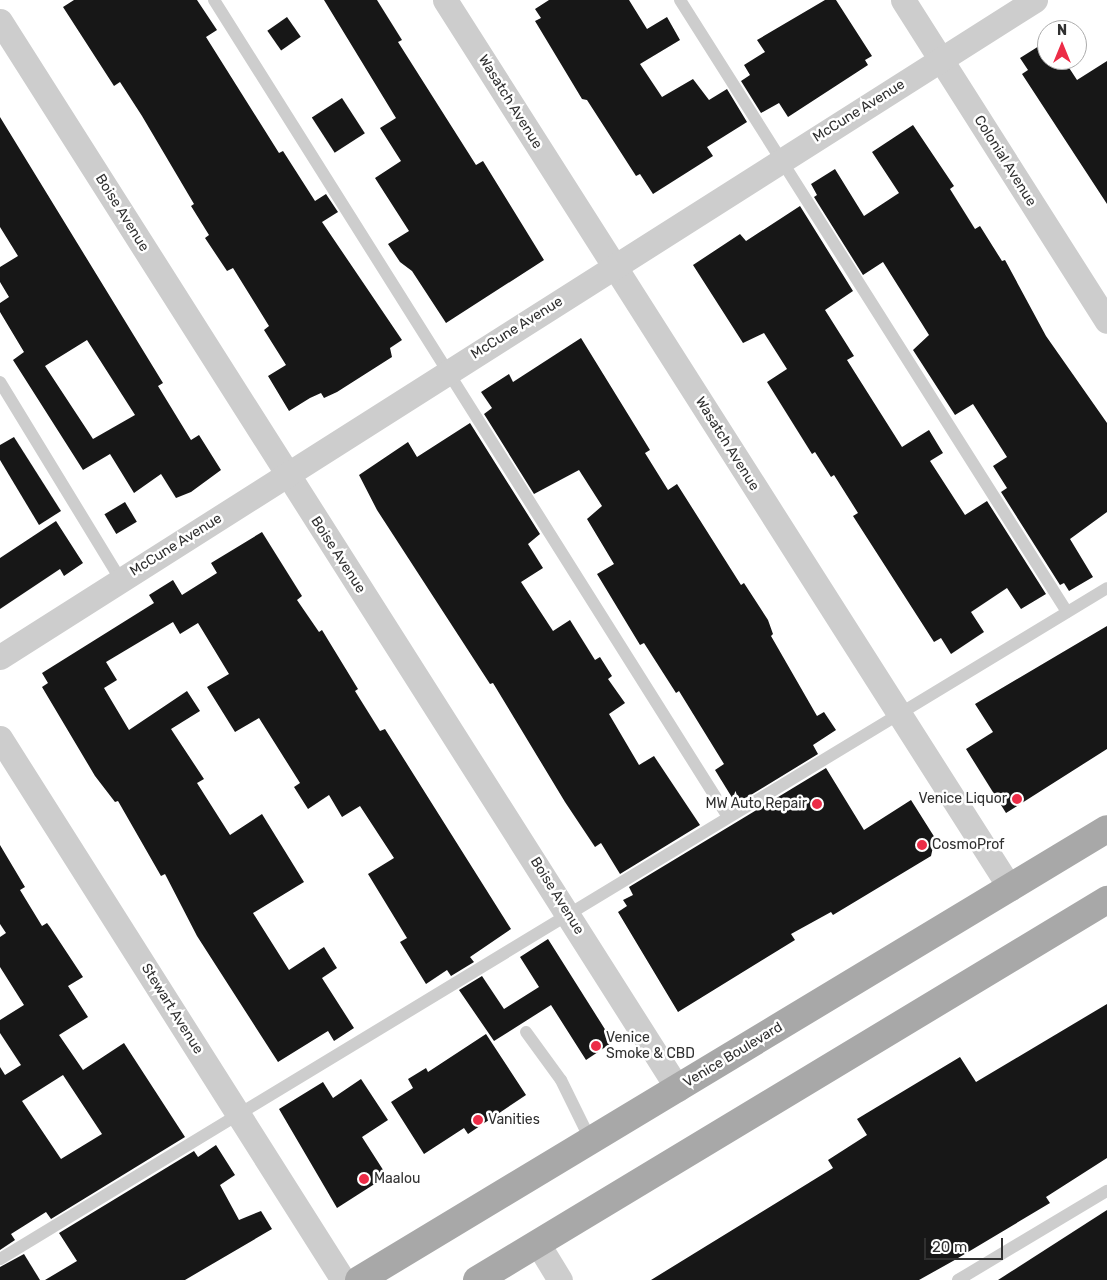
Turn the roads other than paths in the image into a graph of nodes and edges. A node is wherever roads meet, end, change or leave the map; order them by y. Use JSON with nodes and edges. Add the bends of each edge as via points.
{"nodes":[{"id":1,"x":214,"y":0,"type":"edge"},
{"id":2,"x":445,"y":0,"type":"edge"},
{"id":3,"x":680,"y":0,"type":"edge"},
{"id":4,"x":903,"y":0,"type":"edge"},
{"id":5,"x":1035,"y":0,"type":"edge"},
{"id":6,"x":0,"y":20,"type":"edge"},
{"id":7,"x":941,"y":59,"type":"junction"},
{"id":8,"x":782,"y":161,"type":"junction"},
{"id":9,"x":614,"y":267,"type":"junction"},
{"id":10,"x":1107,"y":322,"type":"edge"},
{"id":11,"x":448,"y":372,"type":"junction"},
{"id":12,"x":0,"y":382,"type":"edge"},
{"id":13,"x":287,"y":475,"type":"junction"},
{"id":14,"x":121,"y":580,"type":"junction"},
{"id":15,"x":1107,"y":588,"type":"edge"},
{"id":16,"x":1067,"y":612,"type":"junction"},
{"id":17,"x":0,"y":656,"type":"edge"},
{"id":18,"x":898,"y":713,"type":"junction"},
{"id":19,"x":0,"y":738,"type":"edge"},
{"id":20,"x":728,"y":817,"type":"junction"},
{"id":21,"x":1107,"y":829,"type":"edge"},
{"id":22,"x":1010,"y":888,"type":"junction"},
{"id":23,"x":1107,"y":900,"type":"edge"},
{"id":24,"x":570,"y":915,"type":"junction"},
{"id":25,"x":526,"y":1032,"type":"dead end"},
{"id":26,"x":678,"y":1089,"type":"junction"},
{"id":27,"x":239,"y":1115,"type":"junction"},
{"id":28,"x":591,"y":1141,"type":"junction"},
{"id":29,"x":1107,"y":1191,"type":"edge"},
{"id":30,"x":538,"y":1244,"type":"junction"},
{"id":31,"x":0,"y":1260,"type":"edge"},
{"id":32,"x":343,"y":1280,"type":"edge"},
{"id":33,"x":359,"y":1280,"type":"edge"},
{"id":34,"x":477,"y":1280,"type":"edge"},
{"id":35,"x":560,"y":1280,"type":"edge"},
{"id":36,"x":958,"y":1280,"type":"edge"}],
"edges":[{"from":1,"to":11,"type":"lane"},
{"from":2,"to":9,"type":"street","name":"Wasatch Avenue"},
{"from":3,"to":8,"type":"lane"},
{"from":4,"to":7,"type":"street","name":"Colonial Avenue"},
{"from":5,"to":7,"type":"street","name":"McCune Avenue"},
{"from":6,"to":13,"type":"street","name":"Boise Avenue"},
{"from":7,"to":8,"type":"street","name":"McCune Avenue"},
{"from":7,"to":10,"type":"street","name":"Colonial Avenue"},
{"from":8,"to":9,"type":"street","name":"McCune Avenue"},
{"from":8,"to":16,"type":"lane"},
{"from":9,"to":11,"type":"street","name":"McCune Avenue"},
{"from":9,"to":18,"type":"street","name":"Wasatch Avenue"},
{"from":11,"to":13,"type":"street","name":"McCune Avenue"},
{"from":11,"to":20,"type":"lane"},
{"from":12,"to":14,"type":"lane"},
{"from":13,"to":14,"type":"street","name":"McCune Avenue"},
{"from":13,"to":24,"type":"street","name":"Boise Avenue"},
{"from":14,"to":17,"type":"street","name":"McCune Avenue"},
{"from":15,"to":16,"type":"lane"},
{"from":16,"to":18,"type":"lane"},
{"from":18,"to":20,"type":"lane"},
{"from":18,"to":22,"type":"street","name":"Wasatch Avenue"},
{"from":19,"to":27,"type":"street","name":"Stewart Avenue"},
{"from":20,"to":24,"type":"lane"},
{"from":21,"to":22,"type":"main road","name":"Venice Boulevard"},
{"from":22,"to":26,"type":"main road","name":"Venice Boulevard"},
{"from":23,"to":30,"type":"main road"},
{"from":24,"to":26,"type":"street","name":"Boise Avenue"},
{"from":24,"to":27,"type":"lane"},
{"from":25,"to":28,"type":"lane","via":[[561,1080]]},
{"from":26,"to":28,"type":"main road","name":"Venice Boulevard"},
{"from":27,"to":31,"type":"lane"},
{"from":27,"to":32,"type":"street","name":"Stewart Avenue"},
{"from":28,"to":33,"type":"main road","name":"Venice Boulevard"},
{"from":29,"to":36,"type":"lane"},
{"from":30,"to":34,"type":"main road"},
{"from":30,"to":35,"type":"street"}]}
